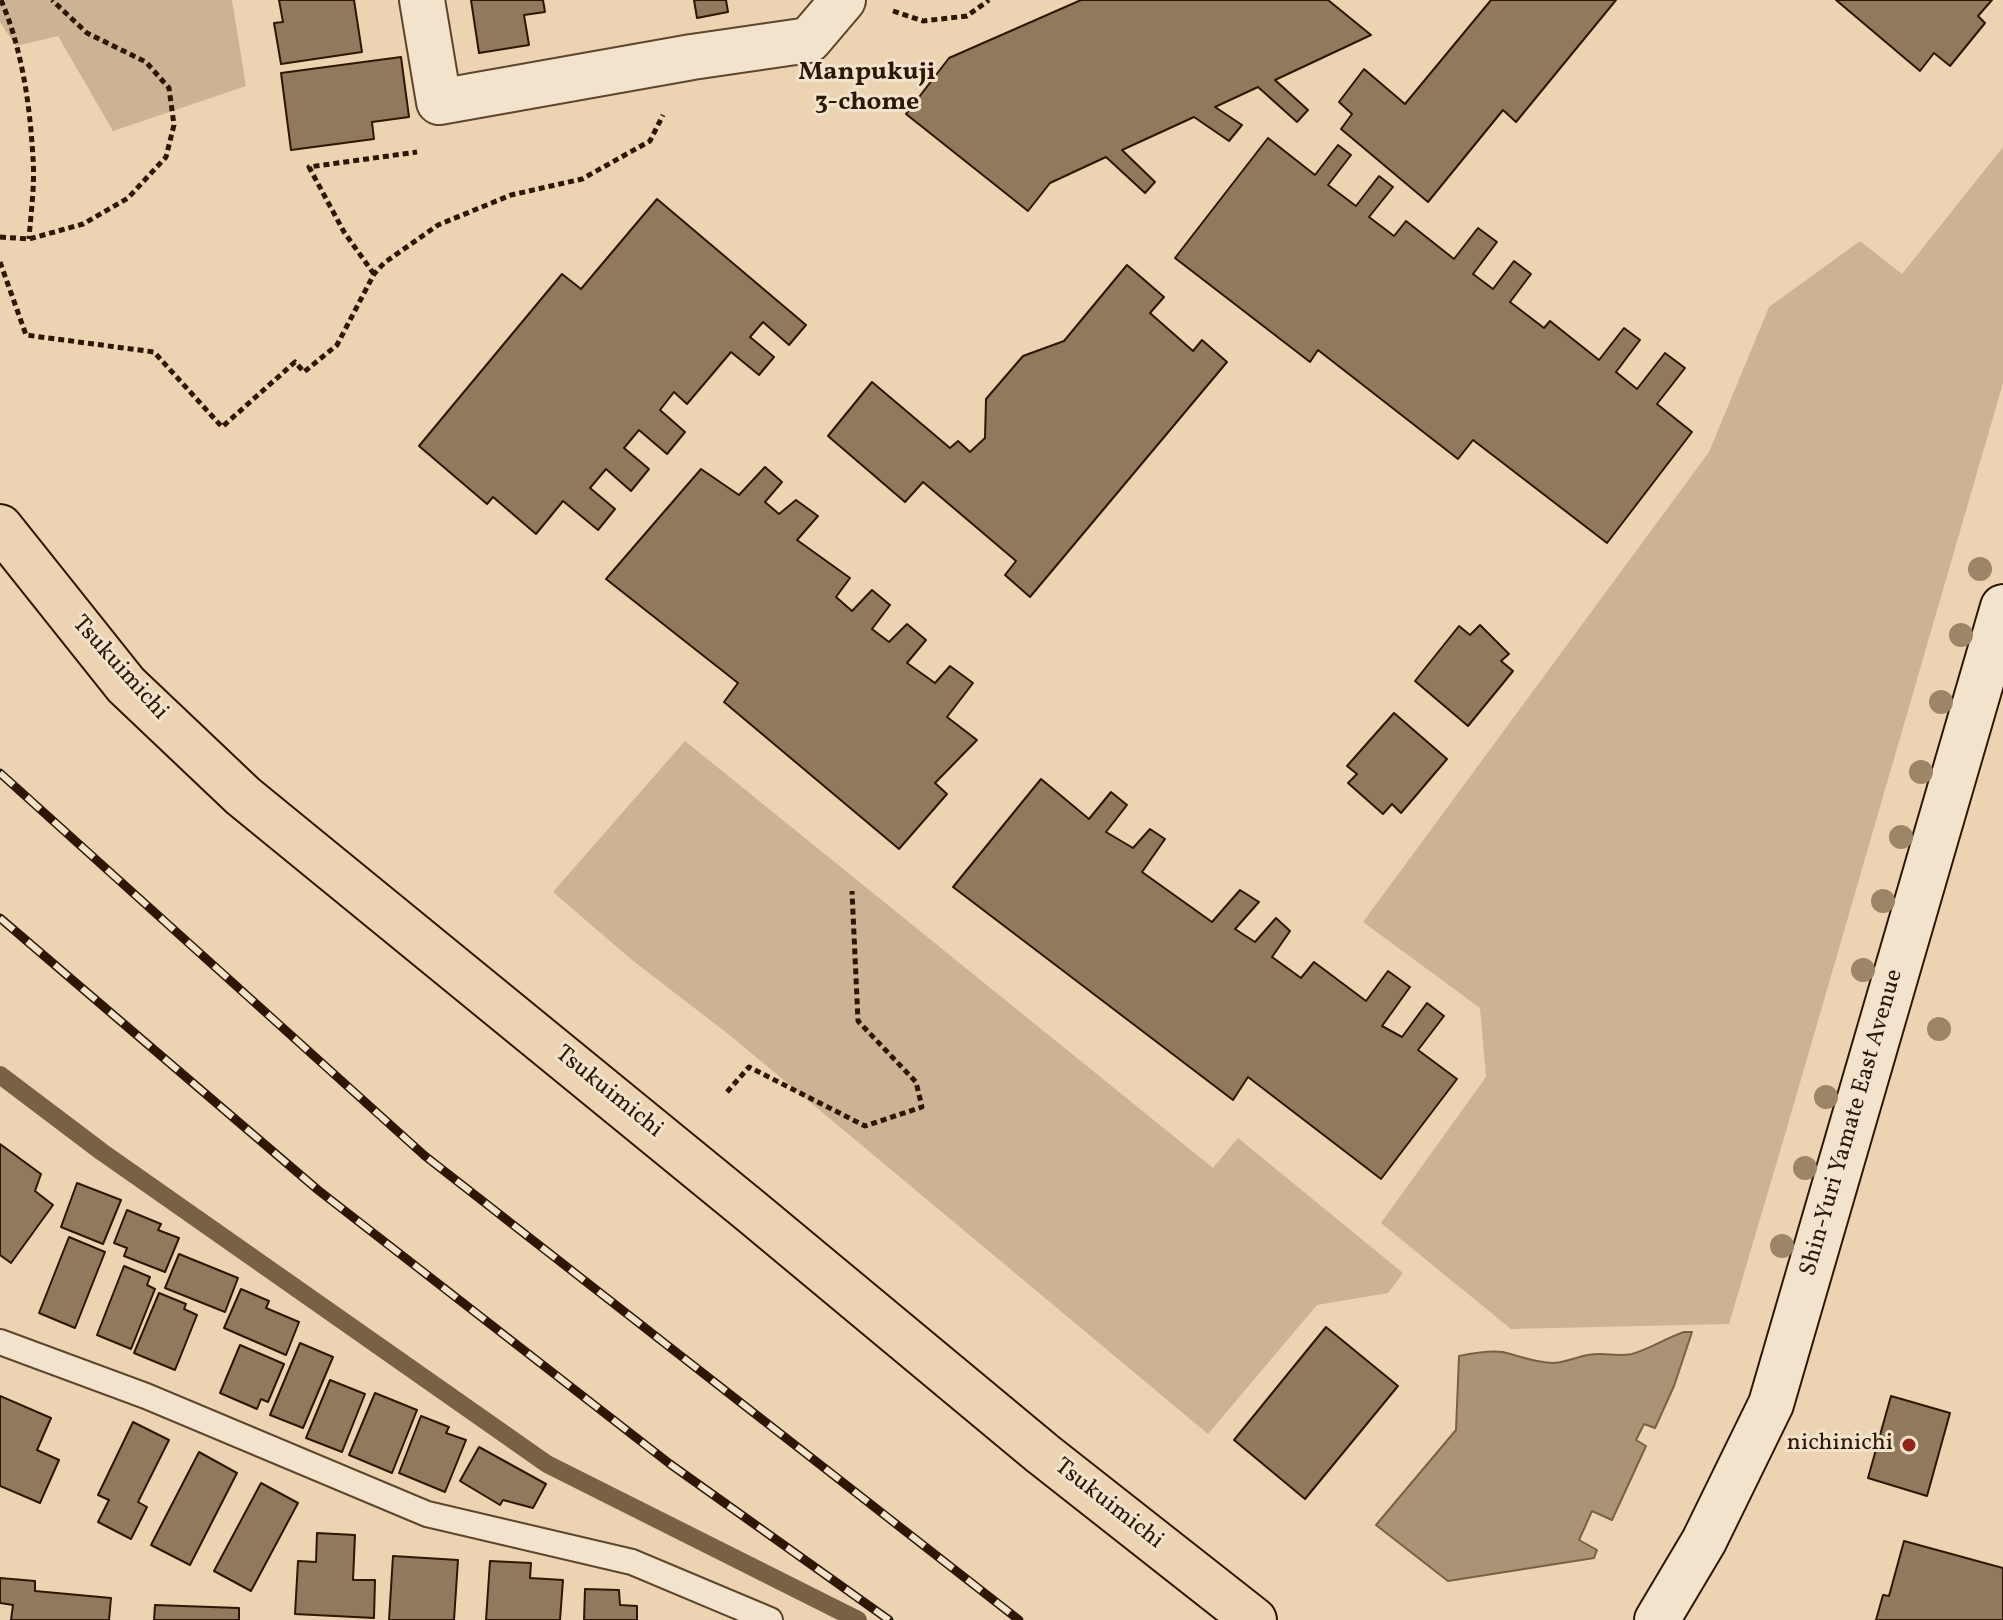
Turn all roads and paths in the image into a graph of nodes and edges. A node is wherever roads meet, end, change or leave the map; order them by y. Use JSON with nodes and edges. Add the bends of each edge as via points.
{"nodes":[{"id":1,"x":1,"y":0,"type":"edge"},
{"id":2,"x":52,"y":0,"type":"edge"},
{"id":3,"x":422,"y":0,"type":"edge"},
{"id":4,"x":843,"y":0,"type":"edge"},
{"id":5,"x":989,"y":0,"type":"edge"},
{"id":6,"x":889,"y":10,"type":"dead end"},
{"id":7,"x":692,"y":57,"type":"junction"},
{"id":8,"x":418,"y":151,"type":"dead end"},
{"id":9,"x":0,"y":237,"type":"edge"},
{"id":10,"x":29,"y":239,"type":"junction"},
{"id":11,"x":0,"y":262,"type":"edge"},
{"id":12,"x":374,"y":274,"type":"junction"},
{"id":13,"x":0,"y":527,"type":"edge"},
{"id":14,"x":2003,"y":607,"type":"edge"},
{"id":15,"x":852,"y":891,"type":"dead end"},
{"id":16,"x":727,"y":1092,"type":"dead end"},
{"id":17,"x":0,"y":1342,"type":"edge"},
{"id":18,"x":770,"y":1620,"type":"edge"},
{"id":19,"x":1254,"y":1620,"type":"edge"},
{"id":20,"x":1657,"y":1620,"type":"edge"}],
"edges":[{"from":1,"to":10,"type":"path","via":[[24,74],[33,160]]},
{"from":2,"to":10,"type":"path","via":[[87,33],[146,62],[169,88],[174,125],[166,157],[128,198],[83,224]]},
{"from":3,"to":7,"type":"street","via":[[439,102]]},
{"from":4,"to":7,"type":"street","via":[[809,40]]},
{"from":5,"to":6,"type":"path","via":[[967,16],[923,21]]},
{"from":7,"to":12,"type":"path","via":[[650,141],[582,179],[511,195],[438,225]]},
{"from":8,"to":12,"type":"path","via":[[309,167]]},
{"from":9,"to":10,"type":"path"},
{"from":11,"to":12,"type":"path","via":[[26,335],[154,352],[222,427],[295,362],[304,372],[337,345]]},
{"from":13,"to":19,"type":"main road","name":"Tsukuimichi","via":[[126,685],[243,796],[1043,1454]]},
{"from":14,"to":20,"type":"street","name":"Shin-Yuri Yamate East Avenue","via":[[1771,1404],[1704,1541]]},
{"from":15,"to":16,"type":"path","via":[[858,1021],[916,1082],[922,1107],[865,1126],[749,1067]]},
{"from":17,"to":18,"type":"lane","via":[[146,1396],[427,1514],[632,1562]]}]}
